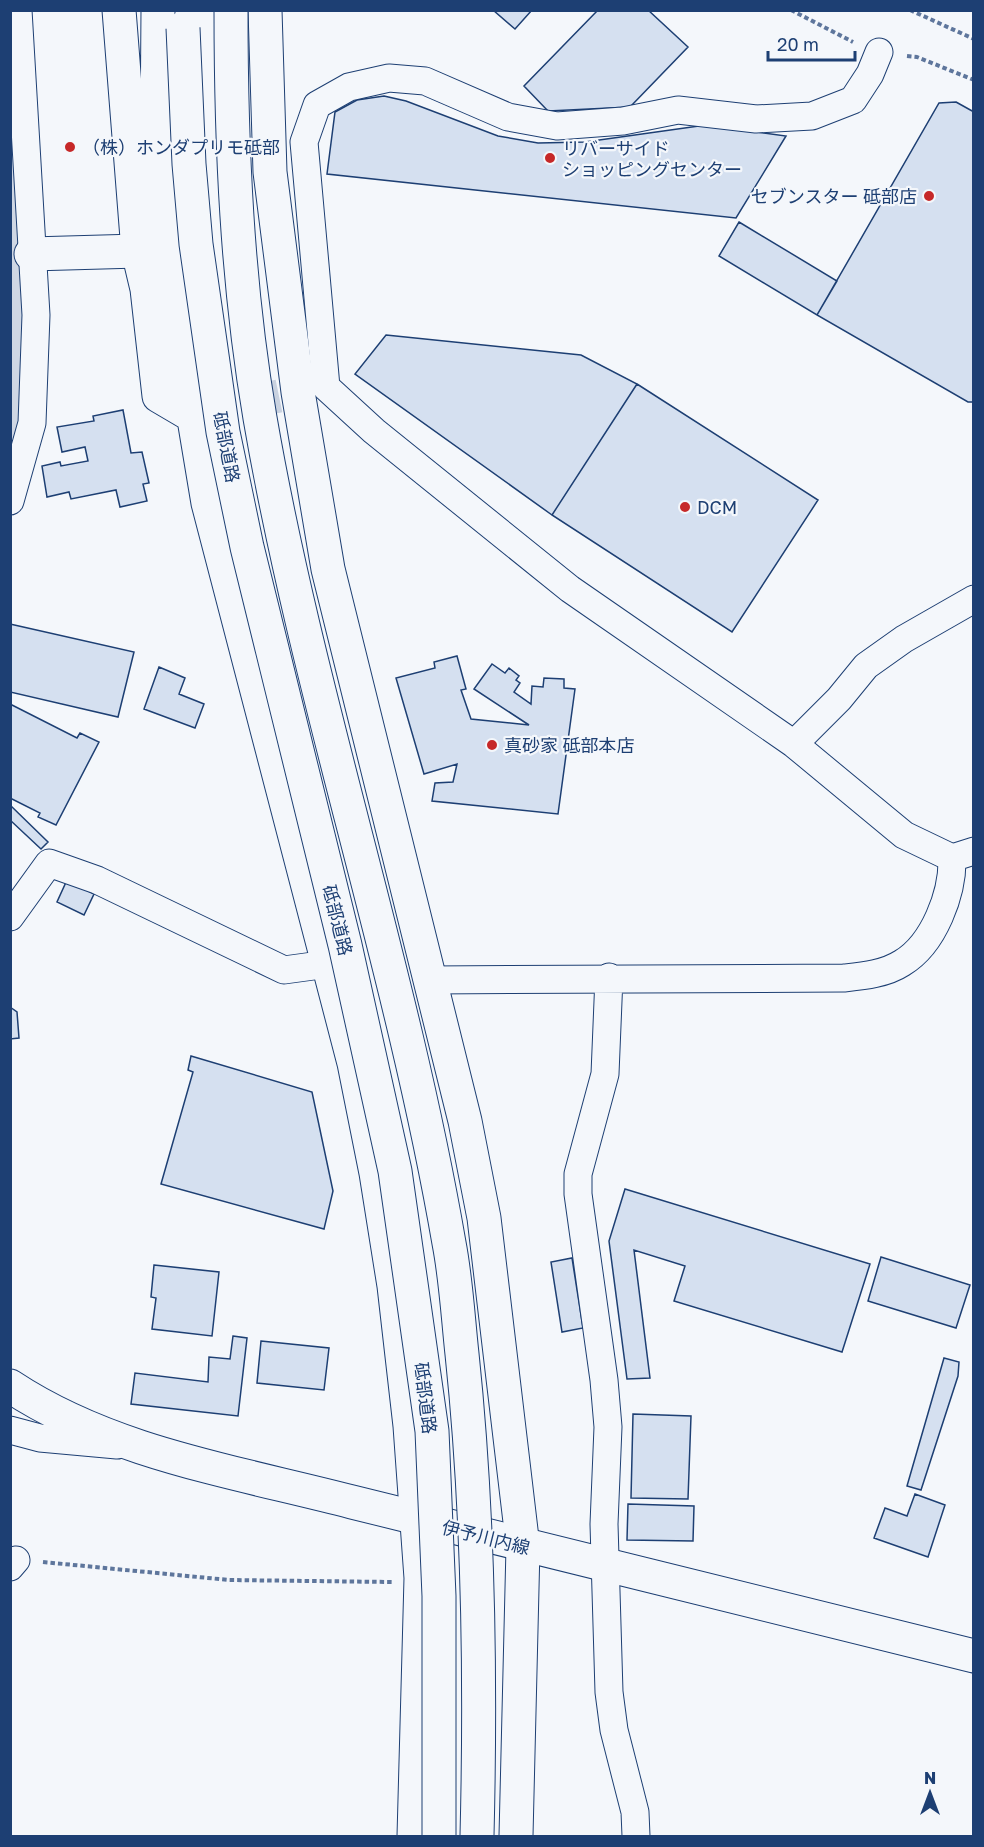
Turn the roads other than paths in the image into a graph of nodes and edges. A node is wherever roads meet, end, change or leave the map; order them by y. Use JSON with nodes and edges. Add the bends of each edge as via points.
{"nodes":[{"id":1,"x":18,"y":10,"type":"edge"},
{"id":2,"x":231,"y":10,"type":"edge"},
{"id":3,"x":265,"y":10,"type":"edge"},
{"id":4,"x":170,"y":20,"type":"edge"},
{"id":5,"x":120,"y":21,"type":"edge"},
{"id":6,"x":879,"y":52,"type":"dead end"},
{"id":7,"x":132,"y":199,"type":"junction"},
{"id":8,"x":162,"y":229,"type":"junction"},
{"id":9,"x":138,"y":251,"type":"junction"},
{"id":10,"x":31,"y":254,"type":"junction"},
{"id":11,"x":301,"y":391,"type":"junction"},
{"id":12,"x":197,"y":414,"type":"junction"},
{"id":13,"x":10,"y":501,"type":"edge"},
{"id":14,"x":974,"y":599,"type":"edge"},
{"id":15,"x":794,"y":744,"type":"junction"},
{"id":16,"x":963,"y":854,"type":"edge"},
{"id":17,"x":10,"y":917,"type":"edge"},
{"id":18,"x":328,"y":964,"type":"junction"},
{"id":19,"x":609,"y":977,"type":"junction"},
{"id":20,"x":429,"y":980,"type":"junction"},
{"id":21,"x":10,"y":1386,"type":"edge"},
{"id":22,"x":10,"y":1430,"type":"edge"},
{"id":23,"x":142,"y":1448,"type":"junction"},
{"id":24,"x":418,"y":1519,"type":"junction"},
{"id":25,"x":523,"y":1547,"type":"junction"},
{"id":26,"x":606,"y":1565,"type":"junction"},
{"id":27,"x":974,"y":1656,"type":"edge"},
{"id":28,"x":414,"y":1836,"type":"edge"},
{"id":29,"x":439,"y":1836,"type":"edge"},
{"id":30,"x":477,"y":1836,"type":"edge"},
{"id":31,"x":516,"y":1836,"type":"edge"},
{"id":32,"x":636,"y":1836,"type":"edge"}],
"edges":[{"from":1,"to":10,"type":"street"},
{"from":2,"to":30,"type":"main road","bridge":true,"via":[[235,199],[261,423],[347,803],[416,1071],[450,1247],[470,1433],[479,1625]]},
{"from":3,"to":11,"type":"main road","via":[[270,172]]},
{"from":4,"to":5,"type":"main road"},
{"from":4,"to":8,"type":"main road","via":[[157,139]]},
{"from":4,"to":29,"type":"main road","name":"砥部道路","bridge":true,"via":[[223,432],[395,1171],[432,1431],[439,1596]]},
{"from":5,"to":7,"type":"main road"},
{"from":6,"to":11,"type":"street","via":[[853,100],[812,116],[756,119],[678,110],[623,121],[557,126],[508,117],[425,81],[389,78],[349,87],[317,105],[304,142]]},
{"from":7,"to":8,"type":"main road"},
{"from":7,"to":9,"type":"main road"},
{"from":8,"to":9,"type":"main road"},
{"from":8,"to":12,"type":"main road"},
{"from":9,"to":10,"type":"main road"},
{"from":9,"to":12,"type":"main road","via":[[147,289],[159,396]]},
{"from":10,"to":13,"type":"street","via":[[36,315],[32,423]]},
{"from":11,"to":15,"type":"street","via":[[374,431],[570,589]]},
{"from":11,"to":20,"type":"main road","via":[[328,569]]},
{"from":12,"to":18,"type":"main road","via":[[208,503]]},
{"from":14,"to":15,"type":"street","via":[[866,666]]},
{"from":15,"to":16,"type":"street","via":[[904,835]]},
{"from":16,"to":19,"type":"street","via":[[928,936],[917,951],[901,964],[870,975]]},
{"from":17,"to":18,"type":"street","via":[[49,863],[97,880],[284,970]]},
{"from":18,"to":24,"type":"main road","via":[[354,1063],[376,1173],[397,1310]]},
{"from":19,"to":20,"type":"street"},
{"from":19,"to":26,"type":"street","via":[[605,1074],[578,1174],[608,1427]]},
{"from":20,"to":25,"type":"main road","via":[[465,1121],[484,1218]]},
{"from":21,"to":23,"type":"main road","name":"伊予川内線","via":[[80,1425]]},
{"from":22,"to":23,"type":"street","via":[[40,1438]]},
{"from":23,"to":24,"type":"main road","name":"伊予川内線"},
{"from":24,"to":25,"type":"main road","name":"伊予川内線"},
{"from":24,"to":28,"type":"main road","via":[[421,1578]]},
{"from":25,"to":26,"type":"main road","name":"伊予川内線"},
{"from":25,"to":31,"type":"main road"},
{"from":26,"to":27,"type":"main road","name":"伊予川内線"},
{"from":26,"to":32,"type":"street","via":[[609,1692]]}]}
